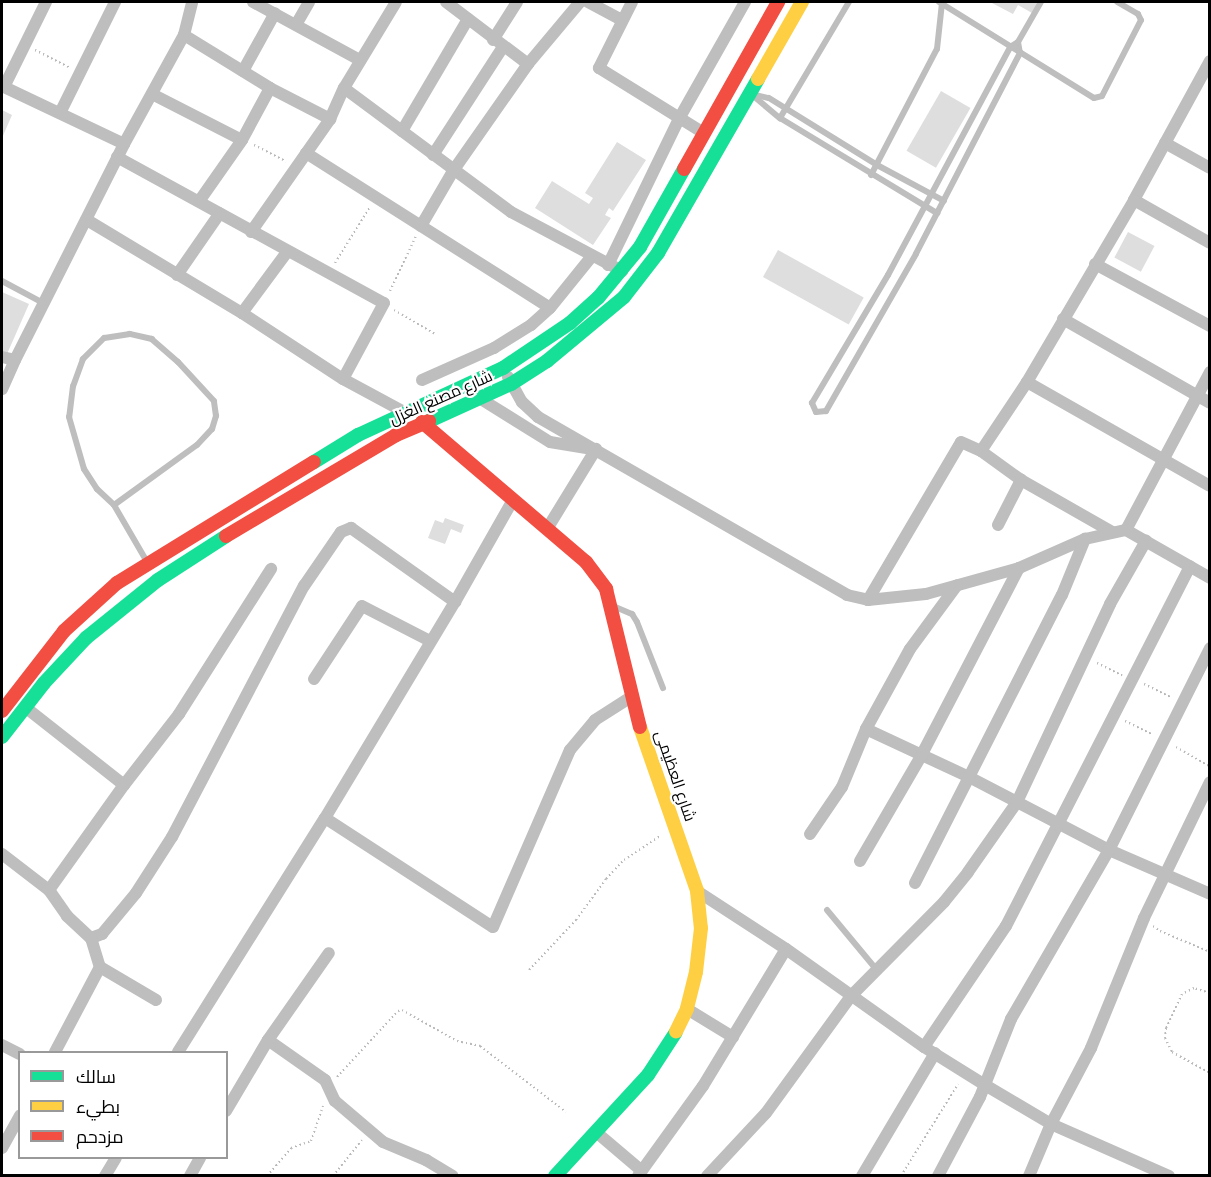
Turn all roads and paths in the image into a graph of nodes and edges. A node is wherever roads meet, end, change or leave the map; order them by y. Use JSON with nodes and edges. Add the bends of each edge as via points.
{"nodes":[{"id":1,"x":46,"y":2,"type":"edge"},
{"id":2,"x":115,"y":2,"type":"edge"},
{"id":3,"x":192,"y":2,"type":"edge"},
{"id":4,"x":254,"y":2,"type":"edge"},
{"id":5,"x":309,"y":2,"type":"edge"},
{"id":6,"x":396,"y":2,"type":"edge"},
{"id":7,"x":446,"y":2,"type":"edge"},
{"id":8,"x":516,"y":2,"type":"edge"},
{"id":9,"x":580,"y":2,"type":"edge"},
{"id":10,"x":588,"y":2,"type":"edge"},
{"id":11,"x":632,"y":2,"type":"edge"},
{"id":12,"x":745,"y":2,"type":"edge"},
{"id":13,"x":778,"y":2,"type":"edge"},
{"id":14,"x":802,"y":2,"type":"edge"},
{"id":15,"x":849,"y":2,"type":"edge"},
{"id":16,"x":941,"y":2,"type":"edge"},
{"id":17,"x":1041,"y":2,"type":"edge"},
{"id":18,"x":1117,"y":2,"type":"edge"},
{"id":19,"x":460,"y":6,"type":"edge"},
{"id":20,"x":275,"y":13,"type":"junction"},
{"id":21,"x":468,"y":19,"type":"junction"},
{"id":22,"x":622,"y":20,"type":"junction"},
{"id":23,"x":297,"y":23,"type":"junction"},
{"id":24,"x":184,"y":35,"type":"junction"},
{"id":25,"x":1018,"y":42,"type":"junction"},
{"id":26,"x":498,"y":43,"type":"junction"},
{"id":27,"x":25,"y":45,"type":"junction"},
{"id":28,"x":1010,"y":47,"type":"junction"},
{"id":29,"x":1020,"y":53,"type":"junction"},
{"id":30,"x":360,"y":60,"type":"junction"},
{"id":31,"x":1209,"y":61,"type":"edge"},
{"id":32,"x":528,"y":64,"type":"junction"},
{"id":33,"x":243,"y":71,"type":"junction"},
{"id":34,"x":81,"y":74,"type":"junction"},
{"id":35,"x":1205,"y":78,"type":"edge"},
{"id":36,"x":732,"y":83,"type":"junction"},
{"id":37,"x":3,"y":87,"type":"edge"},
{"id":38,"x":270,"y":88,"type":"junction"},
{"id":39,"x":344,"y":88,"type":"junction"},
{"id":40,"x":750,"y":93,"type":"junction"},
{"id":41,"x":152,"y":94,"type":"junction"},
{"id":42,"x":786,"y":108,"type":"junction"},
{"id":43,"x":60,"y":113,"type":"junction"},
{"id":44,"x":680,"y":117,"type":"junction"},
{"id":45,"x":780,"y":118,"type":"junction"},
{"id":46,"x":330,"y":119,"type":"junction"},
{"id":47,"x":402,"y":131,"type":"junction"},
{"id":48,"x":704,"y":133,"type":"junction"},
{"id":49,"x":242,"y":140,"type":"junction"},
{"id":50,"x":1165,"y":143,"type":"junction"},
{"id":51,"x":124,"y":144,"type":"junction"},
{"id":52,"x":306,"y":153,"type":"junction"},
{"id":53,"x":433,"y":155,"type":"junction"},
{"id":54,"x":117,"y":157,"type":"junction"},
{"id":55,"x":877,"y":165,"type":"junction"},
{"id":56,"x":297,"y":167,"type":"junction"},
{"id":57,"x":1209,"y":168,"type":"edge"},
{"id":58,"x":453,"y":171,"type":"junction"},
{"id":59,"x":871,"y":175,"type":"junction"},
{"id":60,"x":932,"y":194,"type":"junction"},
{"id":61,"x":377,"y":198,"type":"junction"},
{"id":62,"x":200,"y":200,"type":"junction"},
{"id":63,"x":1134,"y":200,"type":"junction"},
{"id":64,"x":944,"y":201,"type":"junction"},
{"id":65,"x":925,"y":206,"type":"junction"},
{"id":66,"x":220,"y":213,"type":"junction"},
{"id":67,"x":937,"y":213,"type":"junction"},
{"id":68,"x":87,"y":220,"type":"junction"},
{"id":69,"x":421,"y":226,"type":"junction"},
{"id":70,"x":251,"y":232,"type":"junction"},
{"id":71,"x":1209,"y":243,"type":"edge"},
{"id":72,"x":287,"y":252,"type":"junction"},
{"id":73,"x":592,"y":256,"type":"junction"},
{"id":74,"x":1095,"y":264,"type":"junction"},
{"id":75,"x":608,"y":265,"type":"junction"},
{"id":76,"x":622,"y":270,"type":"junction"},
{"id":77,"x":177,"y":274,"type":"junction"},
{"id":78,"x":330,"y":274,"type":"junction"},
{"id":79,"x":2,"y":281,"type":"edge"},
{"id":80,"x":44,"y":303,"type":"junction"},
{"id":81,"x":384,"y":303,"type":"junction"},
{"id":82,"x":550,"y":308,"type":"junction"},
{"id":83,"x":242,"y":314,"type":"junction"},
{"id":84,"x":1064,"y":319,"type":"junction"},
{"id":85,"x":1209,"y":326,"type":"edge"},
{"id":86,"x":435,"y":334,"type":"dead end"},
{"id":87,"x":2,"y":357,"type":"edge"},
{"id":88,"x":15,"y":360,"type":"junction"},
{"id":89,"x":503,"y":368,"type":"junction"},
{"id":90,"x":1209,"y":372,"type":"edge"},
{"id":91,"x":343,"y":379,"type":"junction"},
{"id":92,"x":422,"y":380,"type":"dead end"},
{"id":93,"x":1027,"y":382,"type":"junction"},
{"id":94,"x":511,"y":384,"type":"junction"},
{"id":95,"x":464,"y":388,"type":"junction"},
{"id":96,"x":2,"y":389,"type":"edge"},
{"id":97,"x":1196,"y":395,"type":"junction"},
{"id":98,"x":480,"y":399,"type":"junction"},
{"id":99,"x":1209,"y":403,"type":"edge"},
{"id":100,"x":404,"y":412,"type":"junction"},
{"id":101,"x":422,"y":422,"type":"junction"},
{"id":102,"x":596,"y":449,"type":"junction"},
{"id":103,"x":981,"y":452,"type":"junction"},
{"id":104,"x":1162,"y":459,"type":"junction"},
{"id":105,"x":1022,"y":480,"type":"junction"},
{"id":106,"x":1209,"y":486,"type":"edge"},
{"id":107,"x":513,"y":500,"type":"junction"},
{"id":108,"x":114,"y":505,"type":"junction"},
{"id":109,"x":998,"y":525,"type":"dead end"},
{"id":110,"x":547,"y":529,"type":"junction"},
{"id":111,"x":1126,"y":530,"type":"junction"},
{"id":112,"x":1112,"y":532,"type":"junction"},
{"id":113,"x":1085,"y":539,"type":"junction"},
{"id":114,"x":1146,"y":541,"type":"junction"},
{"id":115,"x":147,"y":562,"type":"junction"},
{"id":116,"x":1190,"y":567,"type":"junction"},
{"id":117,"x":1019,"y":568,"type":"junction"},
{"id":118,"x":271,"y":569,"type":"dead end"},
{"id":119,"x":1209,"y":578,"type":"edge"},
{"id":120,"x":158,"y":580,"type":"junction"},
{"id":121,"x":957,"y":585,"type":"junction"},
{"id":122,"x":868,"y":600,"type":"junction"},
{"id":123,"x":455,"y":602,"type":"junction"},
{"id":124,"x":611,"y":605,"type":"junction"},
{"id":125,"x":430,"y":641,"type":"junction"},
{"id":126,"x":1209,"y":648,"type":"edge"},
{"id":127,"x":1087,"y":658,"type":"junction"},
{"id":128,"x":314,"y":679,"type":"dead end"},
{"id":129,"x":1131,"y":679,"type":"junction"},
{"id":130,"x":663,"y":688,"type":"dead end"},
{"id":131,"x":631,"y":697,"type":"junction"},
{"id":132,"x":1183,"y":702,"type":"junction"},
{"id":133,"x":25,"y":707,"type":"junction"},
{"id":134,"x":2,"y":711,"type":"edge"},
{"id":135,"x":1114,"y":716,"type":"junction"},
{"id":136,"x":866,"y":729,"type":"junction"},
{"id":137,"x":2,"y":737,"type":"edge"},
{"id":138,"x":1165,"y":740,"type":"junction"},
{"id":139,"x":921,"y":756,"type":"junction"},
{"id":140,"x":1209,"y":767,"type":"edge"},
{"id":141,"x":969,"y":777,"type":"junction"},
{"id":142,"x":1209,"y":782,"type":"edge"},
{"id":143,"x":124,"y":785,"type":"junction"},
{"id":144,"x":1017,"y":801,"type":"junction"},
{"id":145,"x":325,"y":818,"type":"junction"},
{"id":146,"x":1059,"y":823,"type":"junction"},
{"id":147,"x":675,"y":826,"type":"junction"},
{"id":148,"x":810,"y":834,"type":"dead end"},
{"id":149,"x":1109,"y":850,"type":"junction"},
{"id":150,"x":2,"y":854,"type":"edge"},
{"id":151,"x":860,"y":861,"type":"dead end"},
{"id":152,"x":1164,"y":872,"type":"junction"},
{"id":153,"x":915,"y":883,"type":"dead end"},
{"id":154,"x":49,"y":890,"type":"junction"},
{"id":155,"x":697,"y":891,"type":"junction"},
{"id":156,"x":1209,"y":894,"type":"edge"},
{"id":157,"x":827,"y":910,"type":"dead end"},
{"id":158,"x":1144,"y":918,"type":"junction"},
{"id":159,"x":91,"y":938,"type":"junction"},
{"id":160,"x":786,"y":949,"type":"junction"},
{"id":161,"x":1209,"y":952,"type":"edge"},
{"id":162,"x":330,"y":953,"type":"dead end"},
{"id":163,"x":100,"y":967,"type":"junction"},
{"id":164,"x":876,"y":969,"type":"junction"},
{"id":165,"x":529,"y":970,"type":"dead end"},
{"id":166,"x":1209,"y":993,"type":"edge"},
{"id":167,"x":851,"y":996,"type":"junction"},
{"id":168,"x":156,"y":1000,"type":"dead end"},
{"id":169,"x":687,"y":1009,"type":"junction"},
{"id":170,"x":732,"y":1037,"type":"junction"},
{"id":171,"x":268,"y":1040,"type":"junction"},
{"id":172,"x":2,"y":1045,"type":"edge"},
{"id":173,"x":929,"y":1050,"type":"junction"},
{"id":174,"x":56,"y":1051,"type":"edge"},
{"id":175,"x":179,"y":1051,"type":"edge"},
{"id":176,"x":18,"y":1053,"type":"edge"},
{"id":177,"x":964,"y":1073,"type":"junction"},
{"id":178,"x":1209,"y":1074,"type":"edge"},
{"id":179,"x":985,"y":1085,"type":"junction"},
{"id":180,"x":329,"y":1086,"type":"junction"},
{"id":181,"x":228,"y":1108,"type":"edge"},
{"id":182,"x":566,"y":1112,"type":"dead end"},
{"id":183,"x":18,"y":1120,"type":"edge"},
{"id":184,"x":1051,"y":1124,"type":"junction"},
{"id":185,"x":369,"y":1131,"type":"junction"},
{"id":186,"x":596,"y":1132,"type":"junction"},
{"id":187,"x":2,"y":1148,"type":"edge"},
{"id":188,"x":115,"y":1159,"type":"edge"},
{"id":189,"x":199,"y":1159,"type":"edge"},
{"id":190,"x":436,"y":1171,"type":"edge"},
{"id":191,"x":640,"y":1173,"type":"edge"},
{"id":192,"x":105,"y":1176,"type":"edge"},
{"id":193,"x":190,"y":1176,"type":"edge"},
{"id":194,"x":267,"y":1176,"type":"edge"},
{"id":195,"x":333,"y":1176,"type":"edge"},
{"id":196,"x":453,"y":1176,"type":"edge"},
{"id":197,"x":555,"y":1176,"type":"edge"},
{"id":198,"x":707,"y":1176,"type":"edge"},
{"id":199,"x":862,"y":1176,"type":"edge"},
{"id":200,"x":901,"y":1176,"type":"edge"},
{"id":201,"x":938,"y":1176,"type":"edge"},
{"id":202,"x":1029,"y":1176,"type":"edge"},
{"id":203,"x":1169,"y":1176,"type":"edge"}],
"edges":[{"from":1,"to":27,"type":"street"},
{"from":2,"to":34,"type":"street"},
{"from":3,"to":24,"type":"street"},
{"from":4,"to":20,"type":"street"},
{"from":5,"to":23,"type":"street"},
{"from":6,"to":30,"type":"street"},
{"from":7,"to":19,"type":"street"},
{"from":8,"to":26,"type":"street"},
{"from":9,"to":32,"type":"street"},
{"from":10,"to":22,"type":"street"},
{"from":11,"to":22,"type":"street"},
{"from":12,"to":44,"type":"street"},
{"from":13,"to":36,"type":"street","name":"شارع مصنع الغزل"},
{"from":14,"to":40,"type":"street","name":"شارع مصنع الغزل"},
{"from":15,"to":42,"type":"lane"},
{"from":16,"to":28,"type":"lane"},
{"from":16,"to":55,"type":"lane","via":[[937,49]]},
{"from":17,"to":25,"type":"lane"},
{"from":18,"to":29,"type":"lane","via":[[1141,20],[1102,96],[1094,98]]},
{"from":19,"to":21,"type":"street"},
{"from":20,"to":23,"type":"street"},
{"from":20,"to":33,"type":"street"},
{"from":21,"to":26,"type":"street"},
{"from":21,"to":47,"type":"street"},
{"from":22,"to":44,"type":"street","via":[[599,68]]},
{"from":23,"to":30,"type":"street"},
{"from":24,"to":33,"type":"street"},
{"from":24,"to":41,"type":"street"},
{"from":25,"to":28,"type":"lane"},
{"from":25,"to":29,"type":"lane"},
{"from":26,"to":32,"type":"street"},
{"from":26,"to":53,"type":"street"},
{"from":27,"to":34,"type":"path"},
{"from":27,"to":37,"type":"street"},
{"from":28,"to":29,"type":"lane"},
{"from":28,"to":60,"type":"lane"},
{"from":29,"to":64,"type":"lane"},
{"from":30,"to":39,"type":"street"},
{"from":31,"to":35,"type":"street"},
{"from":32,"to":58,"type":"street"},
{"from":33,"to":38,"type":"street"},
{"from":34,"to":43,"type":"street"},
{"from":35,"to":50,"type":"street"},
{"from":36,"to":40,"type":"street"},
{"from":36,"to":48,"type":"street","name":"شارع مصنع الغزل"},
{"from":37,"to":43,"type":"street"},
{"from":38,"to":46,"type":"street"},
{"from":38,"to":49,"type":"street"},
{"from":39,"to":46,"type":"street"},
{"from":39,"to":47,"type":"street"},
{"from":40,"to":42,"type":"lane"},
{"from":40,"to":45,"type":"lane"},
{"from":40,"to":94,"type":"street","name":"شارع مصنع الغزل","via":[[644,274],[602,317]]},
{"from":41,"to":49,"type":"street"},
{"from":41,"to":51,"type":"street"},
{"from":42,"to":45,"type":"lane"},
{"from":42,"to":55,"type":"lane"},
{"from":43,"to":51,"type":"street"},
{"from":44,"to":48,"type":"street"},
{"from":44,"to":75,"type":"street"},
{"from":45,"to":59,"type":"lane"},
{"from":46,"to":52,"type":"street"},
{"from":47,"to":53,"type":"street"},
{"from":48,"to":76,"type":"street","name":"شارع مصنع الغزل","via":[[640,247]]},
{"from":49,"to":56,"type":"path"},
{"from":49,"to":62,"type":"street"},
{"from":50,"to":57,"type":"street"},
{"from":50,"to":63,"type":"street"},
{"from":51,"to":54,"type":"street"},
{"from":52,"to":56,"type":"street"},
{"from":52,"to":61,"type":"street"},
{"from":53,"to":58,"type":"street"},
{"from":54,"to":62,"type":"street"},
{"from":54,"to":68,"type":"street"},
{"from":55,"to":59,"type":"lane"},
{"from":55,"to":60,"type":"lane"},
{"from":56,"to":70,"type":"street"},
{"from":58,"to":69,"type":"street"},
{"from":58,"to":73,"type":"street","via":[[511,212]]},
{"from":59,"to":65,"type":"lane"},
{"from":60,"to":64,"type":"lane"},
{"from":60,"to":65,"type":"lane"},
{"from":61,"to":69,"type":"street"},
{"from":61,"to":78,"type":"path","via":[[350,235]]},
{"from":62,"to":66,"type":"street"},
{"from":63,"to":71,"type":"street"},
{"from":63,"to":74,"type":"street"},
{"from":64,"to":67,"type":"lane"},
{"from":65,"to":67,"type":"lane"},
{"from":65,"to":67,"type":"lane","via":[[812,403],[816,412],[826,411]]},
{"from":66,"to":70,"type":"street"},
{"from":66,"to":77,"type":"street"},
{"from":68,"to":77,"type":"street"},
{"from":68,"to":80,"type":"street"},
{"from":69,"to":81,"type":"path"},
{"from":69,"to":82,"type":"street"},
{"from":70,"to":72,"type":"street"},
{"from":72,"to":78,"type":"street"},
{"from":72,"to":83,"type":"street"},
{"from":73,"to":75,"type":"street"},
{"from":73,"to":82,"type":"street"},
{"from":74,"to":84,"type":"street"},
{"from":74,"to":85,"type":"street"},
{"from":75,"to":76,"type":"street"},
{"from":76,"to":89,"type":"street","name":"شارع مصنع الغزل","via":[[570,323]]},
{"from":77,"to":83,"type":"street"},
{"from":78,"to":81,"type":"street"},
{"from":79,"to":80,"type":"lane"},
{"from":80,"to":88,"type":"street"},
{"from":81,"to":86,"type":"path"},
{"from":81,"to":91,"type":"street"},
{"from":82,"to":92,"type":"street","via":[[494,348]]},
{"from":83,"to":91,"type":"street"},
{"from":84,"to":93,"type":"street"},
{"from":84,"to":97,"type":"street"},
{"from":87,"to":88,"type":"street"},
{"from":88,"to":96,"type":"street"},
{"from":89,"to":94,"type":"street"},
{"from":89,"to":95,"type":"street","name":"شارع مصنع الغزل"},
{"from":90,"to":97,"type":"street"},
{"from":91,"to":100,"type":"street"},
{"from":93,"to":103,"type":"street"},
{"from":93,"to":104,"type":"street"},
{"from":94,"to":98,"type":"street","name":"شارع مصنع الغزل"},
{"from":94,"to":102,"type":"street","via":[[538,417]]},
{"from":95,"to":98,"type":"street"},
{"from":95,"to":100,"type":"street","name":"شارع مصنع الغزل"},
{"from":97,"to":99,"type":"street"},
{"from":97,"to":104,"type":"street"},
{"from":98,"to":101,"type":"street","name":"شارع مصنع الغزل"},
{"from":98,"to":102,"type":"street","via":[[550,442]]},
{"from":100,"to":115,"type":"street","name":"شارع مصنع الغزل","via":[[358,435]]},
{"from":101,"to":107,"type":"street","name":"شارع العظيمى"},
{"from":101,"to":120,"type":"street","name":"شارع مصنع الغزل","via":[[280,501]]},
{"from":102,"to":110,"type":"street"},
{"from":102,"to":122,"type":"street","via":[[847,595]]},
{"from":103,"to":105,"type":"street"},
{"from":103,"to":122,"type":"street","via":[[965,443],[958,444]]},
{"from":104,"to":106,"type":"street"},
{"from":104,"to":111,"type":"street"},
{"from":105,"to":109,"type":"street"},
{"from":105,"to":112,"type":"street"},
{"from":107,"to":110,"type":"street","name":"شارع العظيمى"},
{"from":107,"to":123,"type":"street"},
{"from":108,"to":108,"type":"lane","via":[[197,446],[212,429],[216,416],[214,401],[178,362],[152,339],[130,334],[104,338],[83,359],[73,386],[69,417],[84,469]]},
{"from":108,"to":115,"type":"lane"},
{"from":110,"to":124,"type":"street","name":"شارع العظيمى","via":[[596,574]]},
{"from":111,"to":112,"type":"street"},
{"from":111,"to":114,"type":"street"},
{"from":112,"to":113,"type":"street"},
{"from":113,"to":117,"type":"street"},
{"from":113,"to":141,"type":"street","via":[[1062,595]]},
{"from":114,"to":116,"type":"street"},
{"from":114,"to":127,"type":"street","via":[[1110,604]]},
{"from":115,"to":120,"type":"street"},
{"from":115,"to":134,"type":"street","name":"شارع مصنع الغزل","via":[[117,582],[64,631]]},
{"from":116,"to":119,"type":"street"},
{"from":116,"to":129,"type":"street"},
{"from":117,"to":121,"type":"street"},
{"from":117,"to":139,"type":"street"},
{"from":118,"to":143,"type":"street","via":[[179,714]]},
{"from":120,"to":133,"type":"street","name":"شارع مصنع الغزل","via":[[86,638]]},
{"from":121,"to":122,"type":"street","via":[[896,599]]},
{"from":121,"to":136,"type":"street","via":[[910,649]]},
{"from":123,"to":125,"type":"street"},
{"from":123,"to":159,"type":"street","via":[[351,528],[341,532],[304,586],[172,837],[136,893],[102,934]]},
{"from":124,"to":130,"type":"lane","via":[[632,614]]},
{"from":124,"to":131,"type":"street","name":"شارع العظيمى"},
{"from":125,"to":128,"type":"street","via":[[362,606]]},
{"from":125,"to":145,"type":"street"},
{"from":126,"to":132,"type":"street"},
{"from":127,"to":129,"type":"path"},
{"from":127,"to":144,"type":"street"},
{"from":129,"to":132,"type":"path"},
{"from":129,"to":135,"type":"street"},
{"from":131,"to":145,"type":"street","via":[[595,720],[570,750],[493,927]]},
{"from":131,"to":147,"type":"street","name":"شارع العظيمى"},
{"from":132,"to":138,"type":"street"},
{"from":133,"to":137,"type":"street","name":"شارع مصنع الغزل"},
{"from":133,"to":143,"type":"street"},
{"from":135,"to":138,"type":"path"},
{"from":135,"to":146,"type":"street"},
{"from":136,"to":139,"type":"street"},
{"from":136,"to":148,"type":"street","via":[[842,787]]},
{"from":138,"to":140,"type":"path"},
{"from":138,"to":149,"type":"street"},
{"from":139,"to":141,"type":"street"},
{"from":139,"to":151,"type":"street"},
{"from":141,"to":144,"type":"street"},
{"from":141,"to":153,"type":"street"},
{"from":142,"to":152,"type":"street"},
{"from":143,"to":154,"type":"street"},
{"from":144,"to":146,"type":"street"},
{"from":144,"to":164,"type":"street","via":[[944,902]]},
{"from":145,"to":175,"type":"street"},
{"from":146,"to":149,"type":"street"},
{"from":146,"to":173,"type":"street","via":[[1006,926]]},
{"from":147,"to":155,"type":"street","name":"شارع العظيمى"},
{"from":147,"to":165,"type":"path","via":[[624,860]]},
{"from":149,"to":152,"type":"street"},
{"from":149,"to":179,"type":"street","via":[[1015,1011]]},
{"from":150,"to":154,"type":"street"},
{"from":152,"to":156,"type":"street"},
{"from":152,"to":158,"type":"street"},
{"from":154,"to":159,"type":"street","via":[[67,916]]},
{"from":155,"to":160,"type":"street"},
{"from":155,"to":169,"type":"street","name":"شارع العظيمى","via":[[701,928]]},
{"from":157,"to":164,"type":"lane"},
{"from":158,"to":161,"type":"path","via":[[1160,932]]},
{"from":158,"to":184,"type":"street","via":[[1091,1048]]},
{"from":159,"to":163,"type":"street"},
{"from":160,"to":167,"type":"street"},
{"from":160,"to":170,"type":"street"},
{"from":162,"to":171,"type":"street"},
{"from":163,"to":168,"type":"street"},
{"from":163,"to":174,"type":"street"},
{"from":164,"to":167,"type":"street"},
{"from":166,"to":178,"type":"path","via":[[1194,988],[1182,994],[1165,1038],[1172,1052]]},
{"from":167,"to":173,"type":"street"},
{"from":167,"to":198,"type":"street","via":[[766,1113]]},
{"from":169,"to":170,"type":"street"},
{"from":169,"to":186,"type":"street","name":"شارع العظيمى","via":[[663,1055]]},
{"from":170,"to":191,"type":"street","via":[[684,1114]]},
{"from":171,"to":180,"type":"street"},
{"from":171,"to":181,"type":"street"},
{"from":172,"to":176,"type":"street"},
{"from":173,"to":177,"type":"street"},
{"from":173,"to":199,"type":"street"},
{"from":177,"to":179,"type":"street"},
{"from":177,"to":200,"type":"path"},
{"from":179,"to":184,"type":"street"},
{"from":179,"to":201,"type":"street"},
{"from":180,"to":182,"type":"path","via":[[402,1010],[457,1041],[480,1046]]},
{"from":180,"to":185,"type":"street","via":[[335,1101]]},
{"from":180,"to":194,"type":"path","via":[[311,1141],[291,1148]]},
{"from":183,"to":187,"type":"street"},
{"from":184,"to":202,"type":"street"},
{"from":184,"to":203,"type":"street"},
{"from":185,"to":190,"type":"street"},
{"from":185,"to":195,"type":"path"},
{"from":186,"to":191,"type":"street"},
{"from":186,"to":197,"type":"street","name":"شارع العظيمى"},
{"from":188,"to":192,"type":"street"},
{"from":189,"to":193,"type":"street"},
{"from":190,"to":196,"type":"street"}]}
